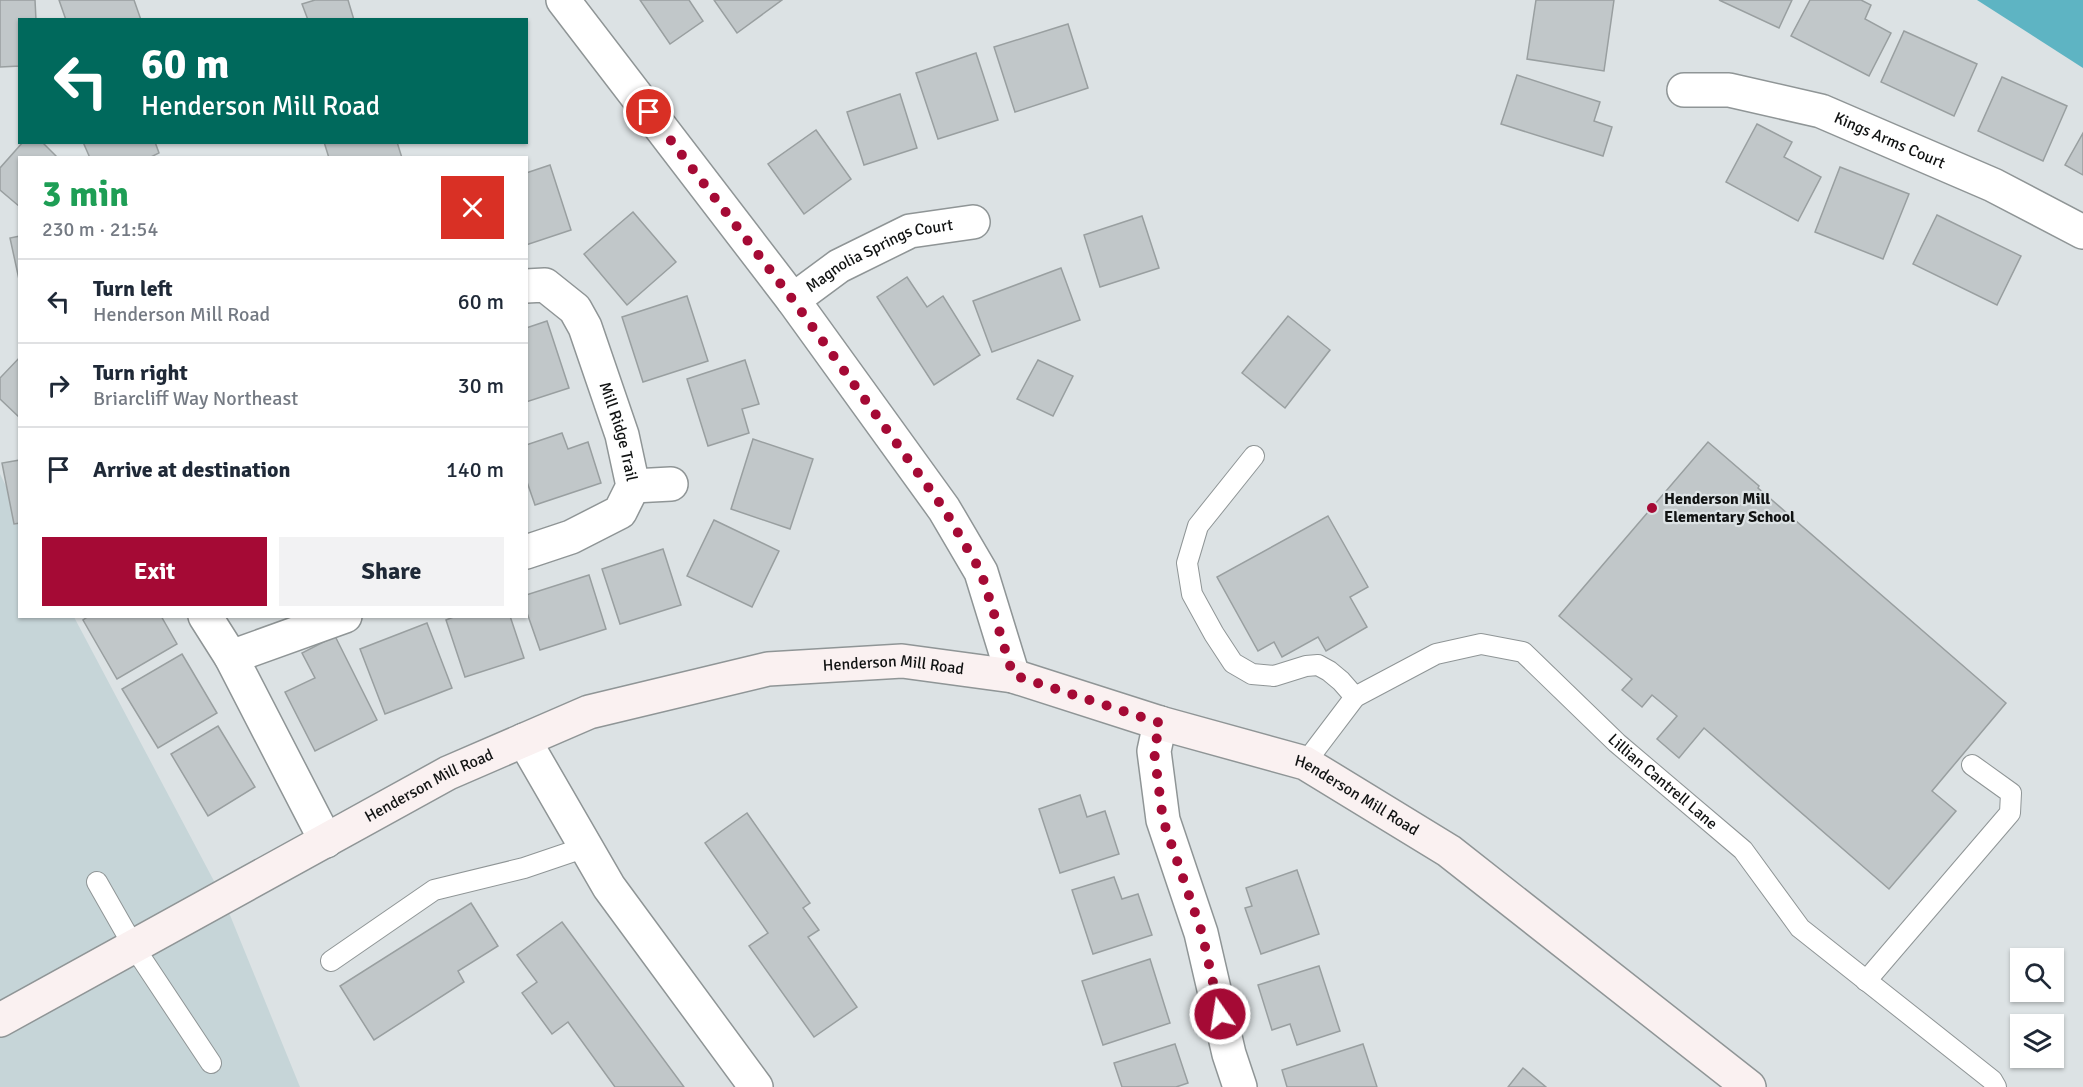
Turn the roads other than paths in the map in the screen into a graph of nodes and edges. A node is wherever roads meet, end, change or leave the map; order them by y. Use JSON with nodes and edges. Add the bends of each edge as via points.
{"nodes":[{"id":1,"x":563,"y":0,"type":"edge"},
{"id":2,"x":1684,"y":90,"type":"dead end"},
{"id":3,"x":973,"y":222,"type":"dead end"},
{"id":4,"x":2083,"y":232,"type":"edge"},
{"id":5,"x":528,"y":286,"type":"edge"},
{"id":6,"x":793,"y":300,"type":"junction"},
{"id":7,"x":1254,"y":456,"type":"dead end"},
{"id":8,"x":671,"y":484,"type":"dead end"},
{"id":9,"x":633,"y":486,"type":"junction"},
{"id":10,"x":528,"y":551,"type":"edge"},
{"id":11,"x":206,"y":618,"type":"edge"},
{"id":12,"x":339,"y":618,"type":"edge"},
{"id":13,"x":231,"y":657,"type":"junction"},
{"id":14,"x":1013,"y":675,"type":"junction"},
{"id":15,"x":1355,"y":697,"type":"junction"},
{"id":16,"x":1160,"y":723,"type":"junction"},
{"id":17,"x":524,"y":740,"type":"junction"},
{"id":18,"x":1305,"y":763,"type":"junction"},
{"id":19,"x":1972,"y":765,"type":"dead end"},
{"id":20,"x":326,"y":841,"type":"junction"},
{"id":21,"x":586,"y":847,"type":"junction"},
{"id":22,"x":97,"y":882,"type":"dead end"},
{"id":23,"x":134,"y":947,"type":"junction"},
{"id":24,"x":331,"y":961,"type":"dead end"},
{"id":25,"x":1866,"y":981,"type":"junction"},
{"id":26,"x":0,"y":1020,"type":"edge"},
{"id":27,"x":211,"y":1063,"type":"dead end"},
{"id":28,"x":756,"y":1087,"type":"edge"},
{"id":29,"x":1240,"y":1087,"type":"edge"},
{"id":30,"x":1749,"y":1087,"type":"edge"},
{"id":31,"x":1996,"y":1087,"type":"edge"}],
"edges":[{"from":1,"to":6,"type":"street"},
{"from":2,"to":4,"type":"street","name":"Kings Arms Court","via":[[1729,90],[1821,111],[1992,185]]},
{"from":3,"to":6,"type":"street","name":"Magnolia Springs Court","via":[[910,231],[839,266]]},
{"from":5,"to":9,"type":"street","name":"Mill Ridge Trail","via":[[545,285],[575,309],[585,327],[622,435]]},
{"from":6,"to":14,"type":"street","via":[[944,509],[981,572]]},
{"from":7,"to":15,"type":"lane","via":[[1198,526],[1187,563],[1192,594],[1233,663],[1252,674],[1274,676],[1318,665]]},
{"from":8,"to":9,"type":"street"},
{"from":9,"to":10,"type":"street","name":"Mill Ridge Trail","via":[[620,512],[571,537]]},
{"from":11,"to":13,"type":"street"},
{"from":12,"to":13,"type":"street"},
{"from":13,"to":20,"type":"street"},
{"from":14,"to":16,"type":"street","name":"Henderson Mill Road"},
{"from":14,"to":17,"type":"street","name":"Henderson Mill Road","via":[[902,661],[768,669],[589,712]]},
{"from":15,"to":18,"type":"lane","name":"Lillian Cantrell Lane"},
{"from":15,"to":25,"type":"lane","name":"Lillian Cantrell Lane","via":[[1436,654],[1481,644],[1523,652],[1617,743],[1743,850],[1800,928]]},
{"from":16,"to":18,"type":"street","name":"Henderson Mill Road"},
{"from":16,"to":29,"type":"street","via":[[1154,751],[1163,820],[1202,933]]},
{"from":17,"to":20,"type":"street","name":"Henderson Mill Road","via":[[448,773]]},
{"from":17,"to":21,"type":"street"},
{"from":18,"to":30,"type":"street","name":"Henderson Mill Road","via":[[1449,852]]},
{"from":19,"to":25,"type":"lane","via":[[2012,793],[2010,813]]},
{"from":20,"to":23,"type":"street","name":"Henderson Mill Road"},
{"from":21,"to":24,"type":"lane","via":[[524,868],[434,890]]},
{"from":21,"to":28,"type":"street","via":[[609,887]]},
{"from":22,"to":23,"type":"lane"},
{"from":23,"to":26,"type":"street","name":"Henderson Mill Road"},
{"from":23,"to":27,"type":"lane"},
{"from":25,"to":31,"type":"lane","name":"Lillian Cantrell Lane"}]}
